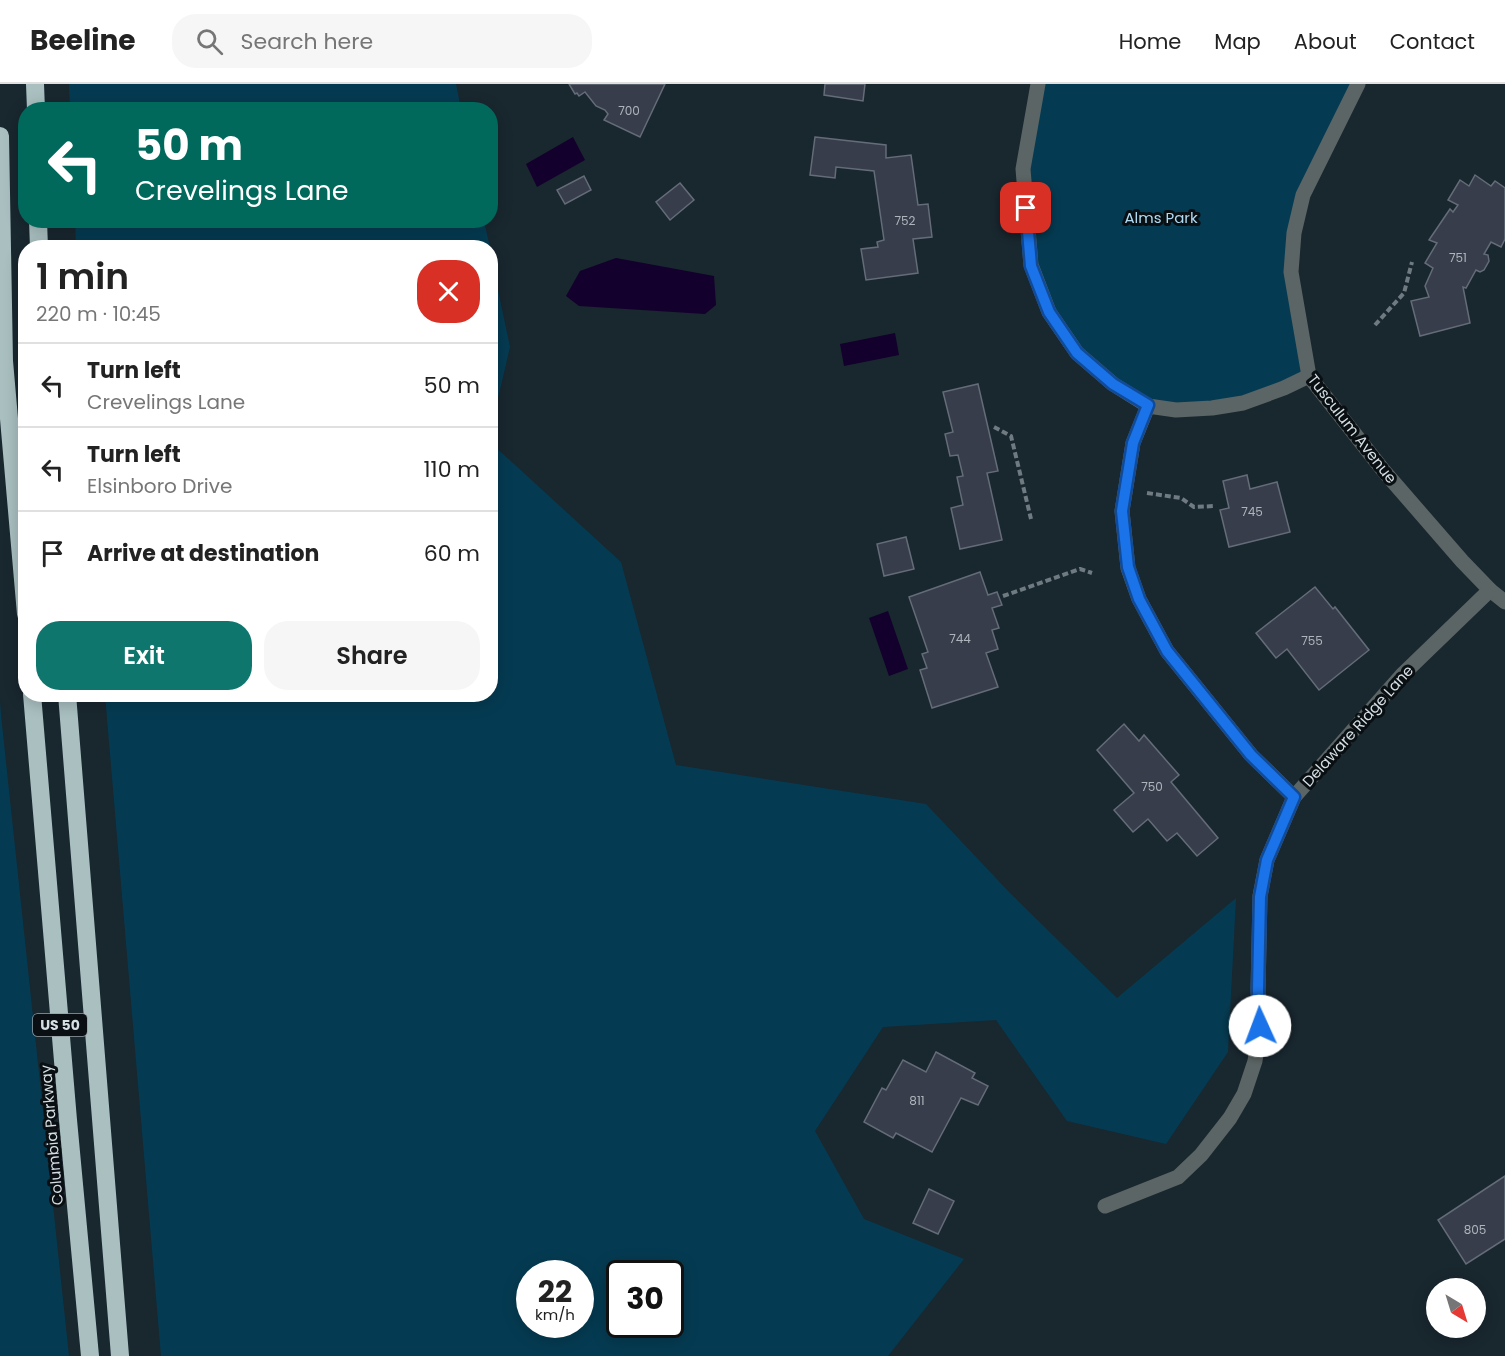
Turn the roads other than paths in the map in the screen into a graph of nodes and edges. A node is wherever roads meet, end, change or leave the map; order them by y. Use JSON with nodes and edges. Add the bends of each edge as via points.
{"nodes":[{"id":1,"x":35,"y":84,"type":"edge"},
{"id":2,"x":1038,"y":84,"type":"edge"},
{"id":3,"x":1358,"y":84,"type":"edge"},
{"id":4,"x":36,"y":102,"type":"edge"},
{"id":5,"x":0,"y":136,"type":"edge"},
{"id":6,"x":1309,"y":376,"type":"junction"},
{"id":7,"x":1148,"y":405,"type":"junction"},
{"id":8,"x":18,"y":522,"type":"edge"},
{"id":9,"x":1490,"y":590,"type":"junction"},
{"id":10,"x":1505,"y":602,"type":"edge"},
{"id":11,"x":33,"y":702,"type":"edge"},
{"id":12,"x":68,"y":702,"type":"edge"},
{"id":13,"x":1294,"y":797,"type":"junction"},
{"id":14,"x":1105,"y":1206,"type":"dead end"},
{"id":15,"x":90,"y":1356,"type":"edge"},
{"id":16,"x":120,"y":1356,"type":"edge"}],
"edges":[{"from":1,"to":4,"type":"highway"},
{"from":2,"to":7,"type":"street","via":[[1023,169],[1031,266],[1049,312],[1077,353],[1113,384]]},
{"from":3,"to":6,"type":"street","name":"Tusculum Avenue","via":[[1303,195],[1294,233],[1291,272]]},
{"from":5,"to":8,"type":"highway","via":[[4,361]]},
{"from":6,"to":7,"type":"street","via":[[1243,403],[1176,410]]},
{"from":6,"to":9,"type":"street","name":"Tusculum Avenue","via":[[1383,470]]},
{"from":7,"to":13,"type":"street","via":[[1133,443],[1122,511],[1128,567],[1139,599],[1167,651],[1251,755]]},
{"from":9,"to":10,"type":"street","name":"Tusculum Avenue"},
{"from":9,"to":13,"type":"street","name":"Delaware Ridge Lane","via":[[1402,675]]},
{"from":11,"to":15,"type":"highway","name":"Columbia Parkway","number":"US 50"},
{"from":12,"to":16,"type":"highway","number":"US 50"},
{"from":13,"to":14,"type":"street","name":"Delaware Ridge Lane","via":[[1267,860],[1260,897],[1260,1026],[1255,1061],[1244,1094],[1230,1118],[1178,1177]]}]}
